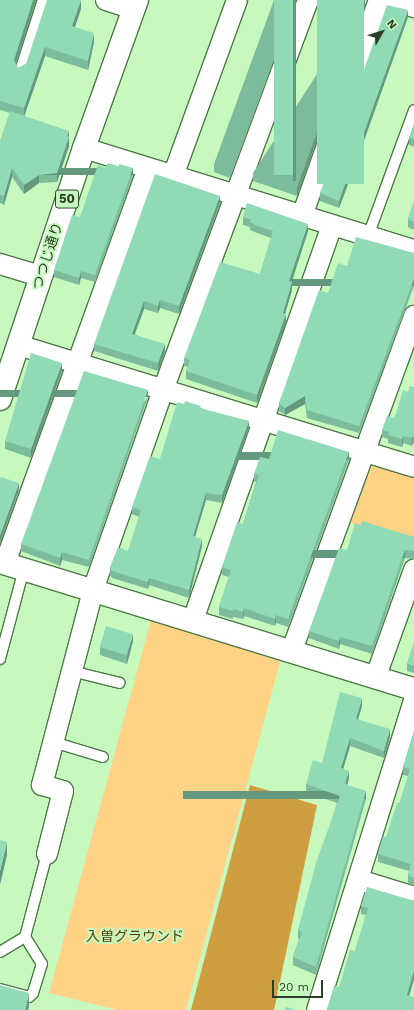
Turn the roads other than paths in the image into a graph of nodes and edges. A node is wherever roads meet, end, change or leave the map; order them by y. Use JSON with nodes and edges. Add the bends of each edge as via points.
{"nodes":[{"id":1,"x":43,"y":0,"type":"edge"},
{"id":2,"x":106,"y":0,"type":"edge"},
{"id":3,"x":237,"y":0,"type":"edge"},
{"id":4,"x":308,"y":0,"type":"edge"},
{"id":5,"x":379,"y":0,"type":"edge"},
{"id":6,"x":392,"y":0,"type":"edge"},
{"id":7,"x":135,"y":4,"type":"edge"},
{"id":8,"x":414,"y":7,"type":"edge"},
{"id":9,"x":20,"y":71,"type":"edge"},
{"id":10,"x":414,"y":110,"type":"edge"},
{"id":11,"x":84,"y":148,"type":"junction"},
{"id":12,"x":148,"y":169,"type":"junction"},
{"id":13,"x":173,"y":176,"type":"junction"},
{"id":14,"x":235,"y":196,"type":"junction"},
{"id":15,"x":302,"y":216,"type":"junction"},
{"id":16,"x":332,"y":226,"type":"junction"},
{"id":17,"x":368,"y":236,"type":"junction"},
{"id":18,"x":414,"y":250,"type":"edge"},
{"id":19,"x":0,"y":264,"type":"edge"},
{"id":20,"x":40,"y":276,"type":"junction"},
{"id":21,"x":414,"y":316,"type":"edge"},
{"id":22,"x":18,"y":345,"type":"junction"},
{"id":23,"x":76,"y":364,"type":"junction"},
{"id":24,"x":163,"y":390,"type":"junction"},
{"id":25,"x":0,"y":399,"type":"edge"},
{"id":26,"x":263,"y":422,"type":"junction"},
{"id":27,"x":365,"y":453,"type":"junction"},
{"id":28,"x":414,"y":467,"type":"edge"},
{"id":29,"x":10,"y":565,"type":"edge"},
{"id":30,"x":414,"y":570,"type":"edge"},
{"id":31,"x":93,"y":590,"type":"junction"},
{"id":32,"x":193,"y":620,"type":"junction"},
{"id":33,"x":292,"y":650,"type":"junction"},
{"id":34,"x":0,"y":659,"type":"edge"},
{"id":35,"x":71,"y":671,"type":"junction"},
{"id":36,"x":376,"y":676,"type":"junction"},
{"id":37,"x":120,"y":683,"type":"dead end"},
{"id":38,"x":414,"y":689,"type":"edge"},
{"id":39,"x":414,"y":700,"type":"edge"},
{"id":40,"x":53,"y":742,"type":"junction"},
{"id":41,"x":102,"y":757,"type":"dead end"},
{"id":42,"x":47,"y":854,"type":"joint"},
{"id":43,"x":359,"y":880,"type":"junction"},
{"id":44,"x":414,"y":897,"type":"edge"},
{"id":45,"x":25,"y":937,"type":"junction"},
{"id":46,"x":0,"y":952,"type":"edge"},
{"id":47,"x":0,"y":989,"type":"edge"},
{"id":48,"x":317,"y":1010,"type":"edge"}],
"edges":[{"from":1,"to":9,"type":"lane"},
{"from":2,"to":7,"type":"street"},
{"from":3,"to":13,"type":"street"},
{"from":4,"to":14,"type":"street"},
{"from":5,"to":15,"type":"street"},
{"from":6,"to":8,"type":"street"},
{"from":7,"to":11,"type":"main road","name":"つつじ通り","number":"50"},
{"from":10,"to":17,"type":"lane"},
{"from":11,"to":12,"type":"street"},
{"from":11,"to":20,"type":"main road","name":"つつじ通り","number":"50"},
{"from":12,"to":13,"type":"street"},
{"from":12,"to":23,"type":"street"},
{"from":13,"to":14,"type":"street"},
{"from":14,"to":15,"type":"street"},
{"from":14,"to":24,"type":"street"},
{"from":15,"to":16,"type":"street"},
{"from":16,"to":17,"type":"street"},
{"from":16,"to":26,"type":"street"},
{"from":17,"to":18,"type":"street"},
{"from":19,"to":20,"type":"street"},
{"from":20,"to":22,"type":"main road","name":"つつじ通り","number":"50"},
{"from":21,"to":27,"type":"street"},
{"from":22,"to":23,"type":"street"},
{"from":22,"to":25,"type":"main road","name":"つつじ通り","number":"50"},
{"from":23,"to":24,"type":"street"},
{"from":23,"to":29,"type":"street"},
{"from":24,"to":26,"type":"street"},
{"from":24,"to":31,"type":"street"},
{"from":26,"to":27,"type":"street"},
{"from":26,"to":32,"type":"street"},
{"from":27,"to":28,"type":"street"},
{"from":27,"to":33,"type":"street"},
{"from":29,"to":31,"type":"main road"},
{"from":29,"to":34,"type":"lane"},
{"from":30,"to":36,"type":"street"},
{"from":31,"to":32,"type":"main road"},
{"from":31,"to":35,"type":"street"},
{"from":32,"to":33,"type":"main road"},
{"from":33,"to":36,"type":"main road"},
{"from":35,"to":37,"type":"lane"},
{"from":35,"to":40,"type":"street"},
{"from":36,"to":38,"type":"main road"},
{"from":39,"to":43,"type":"street"},
{"from":40,"to":41,"type":"lane"},
{"from":40,"to":42,"type":"street","via":[[42,785],[63,791]]},
{"from":42,"to":45,"type":"lane"},
{"from":43,"to":44,"type":"street"},
{"from":43,"to":48,"type":"street"},
{"from":45,"to":46,"type":"lane"},
{"from":45,"to":47,"type":"lane","via":[[42,964],[33,993],[29,997]]}]}
